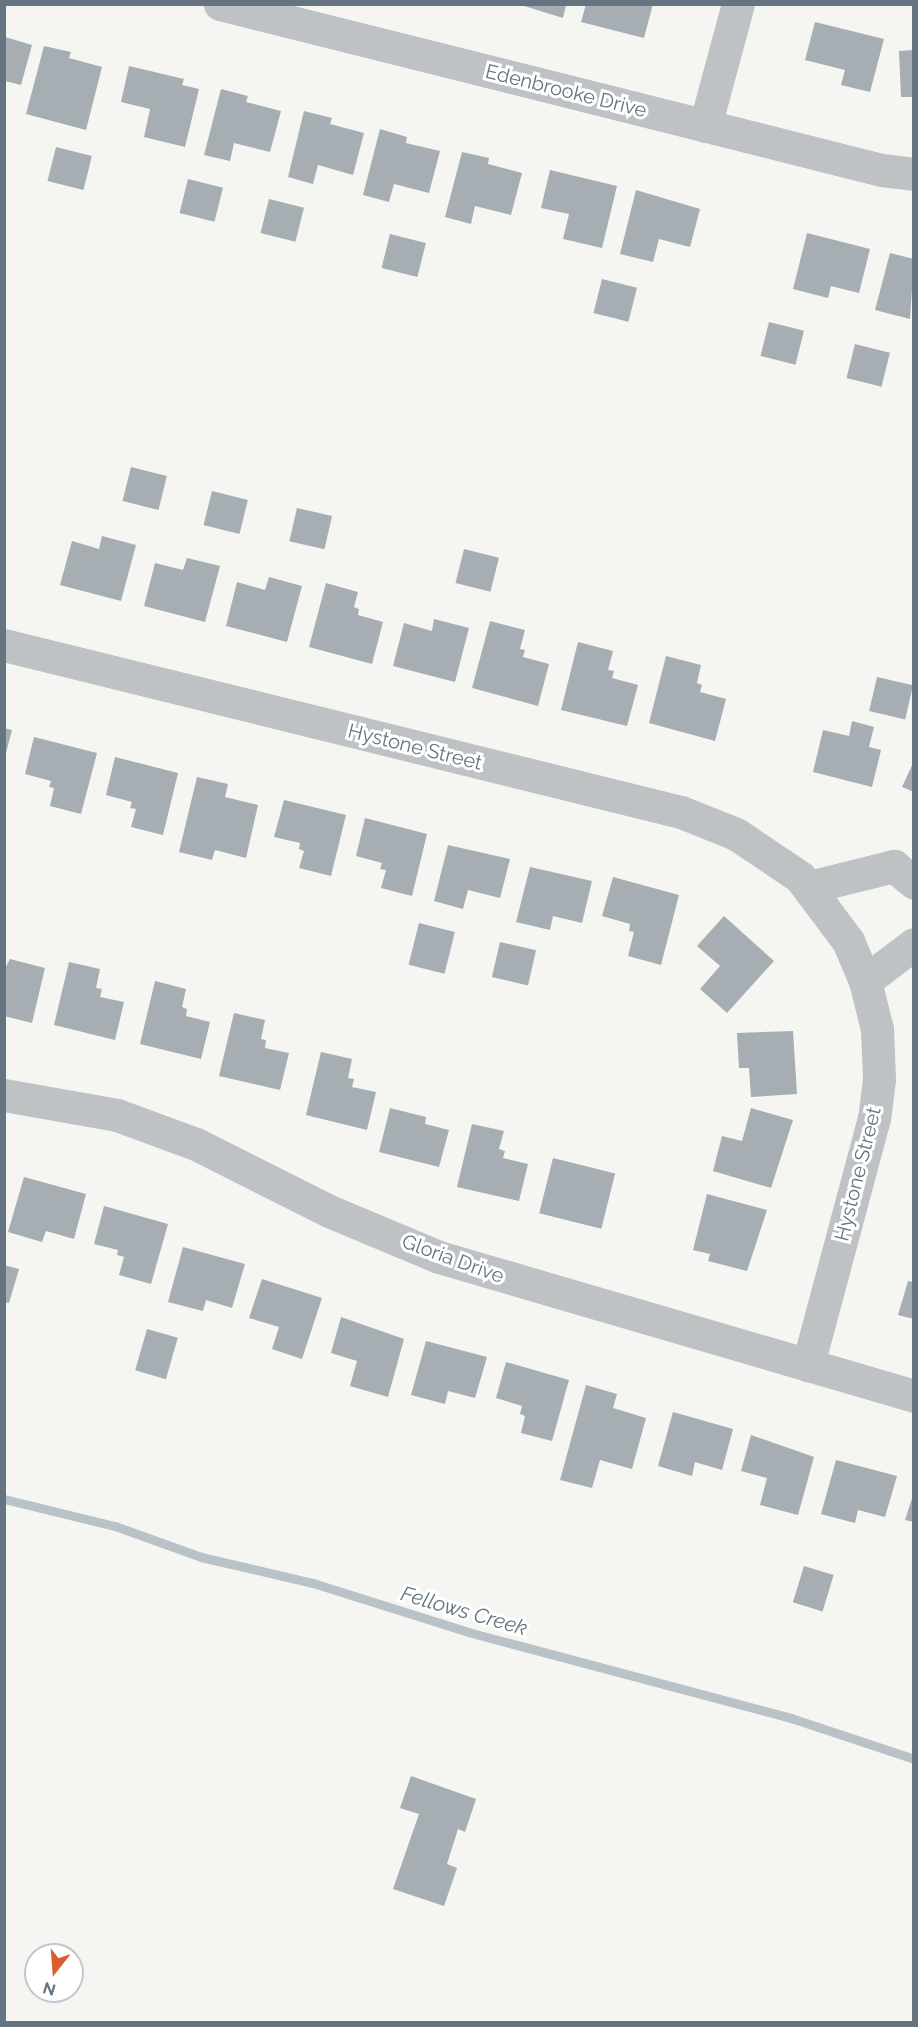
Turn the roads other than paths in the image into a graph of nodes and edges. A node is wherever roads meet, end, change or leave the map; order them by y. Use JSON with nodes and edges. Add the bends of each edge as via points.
{"nodes":[{"id":1,"x":220,"y":4,"type":"edge"},
{"id":2,"x":738,"y":4,"type":"edge"},
{"id":3,"x":705,"y":126,"type":"junction"},
{"id":4,"x":914,"y":174,"type":"edge"},
{"id":5,"x":4,"y":645,"type":"edge"},
{"id":6,"x":914,"y":883,"type":"edge"},
{"id":7,"x":809,"y":887,"type":"junction"},
{"id":8,"x":914,"y":944,"type":"edge"},
{"id":9,"x":865,"y":981,"type":"junction"},
{"id":10,"x":4,"y":1095,"type":"edge"},
{"id":11,"x":808,"y":1365,"type":"junction"},
{"id":12,"x":914,"y":1396,"type":"edge"}],
"edges":[{"from":1,"to":3,"type":"street","name":"Edenbrooke Drive"},
{"from":2,"to":3,"type":"street"},
{"from":3,"to":4,"type":"street","name":"Edenbrooke Drive"},
{"from":5,"to":7,"type":"street","name":"Hystone Street","via":[[681,812],[736,834],[782,862]]},
{"from":6,"to":7,"type":"street","via":[[894,866]]},
{"from":7,"to":9,"type":"street","name":"Hystone Street","via":[[848,941]]},
{"from":8,"to":9,"type":"street"},
{"from":9,"to":11,"type":"street","name":"Hystone Street","via":[[877,1029],[879,1079],[874,1118]]},
{"from":10,"to":11,"type":"street","name":"Gloria Drive","via":[[117,1115],[196,1144],[329,1211],[440,1257]]},
{"from":11,"to":12,"type":"street","name":"Gloria Drive"}]}
